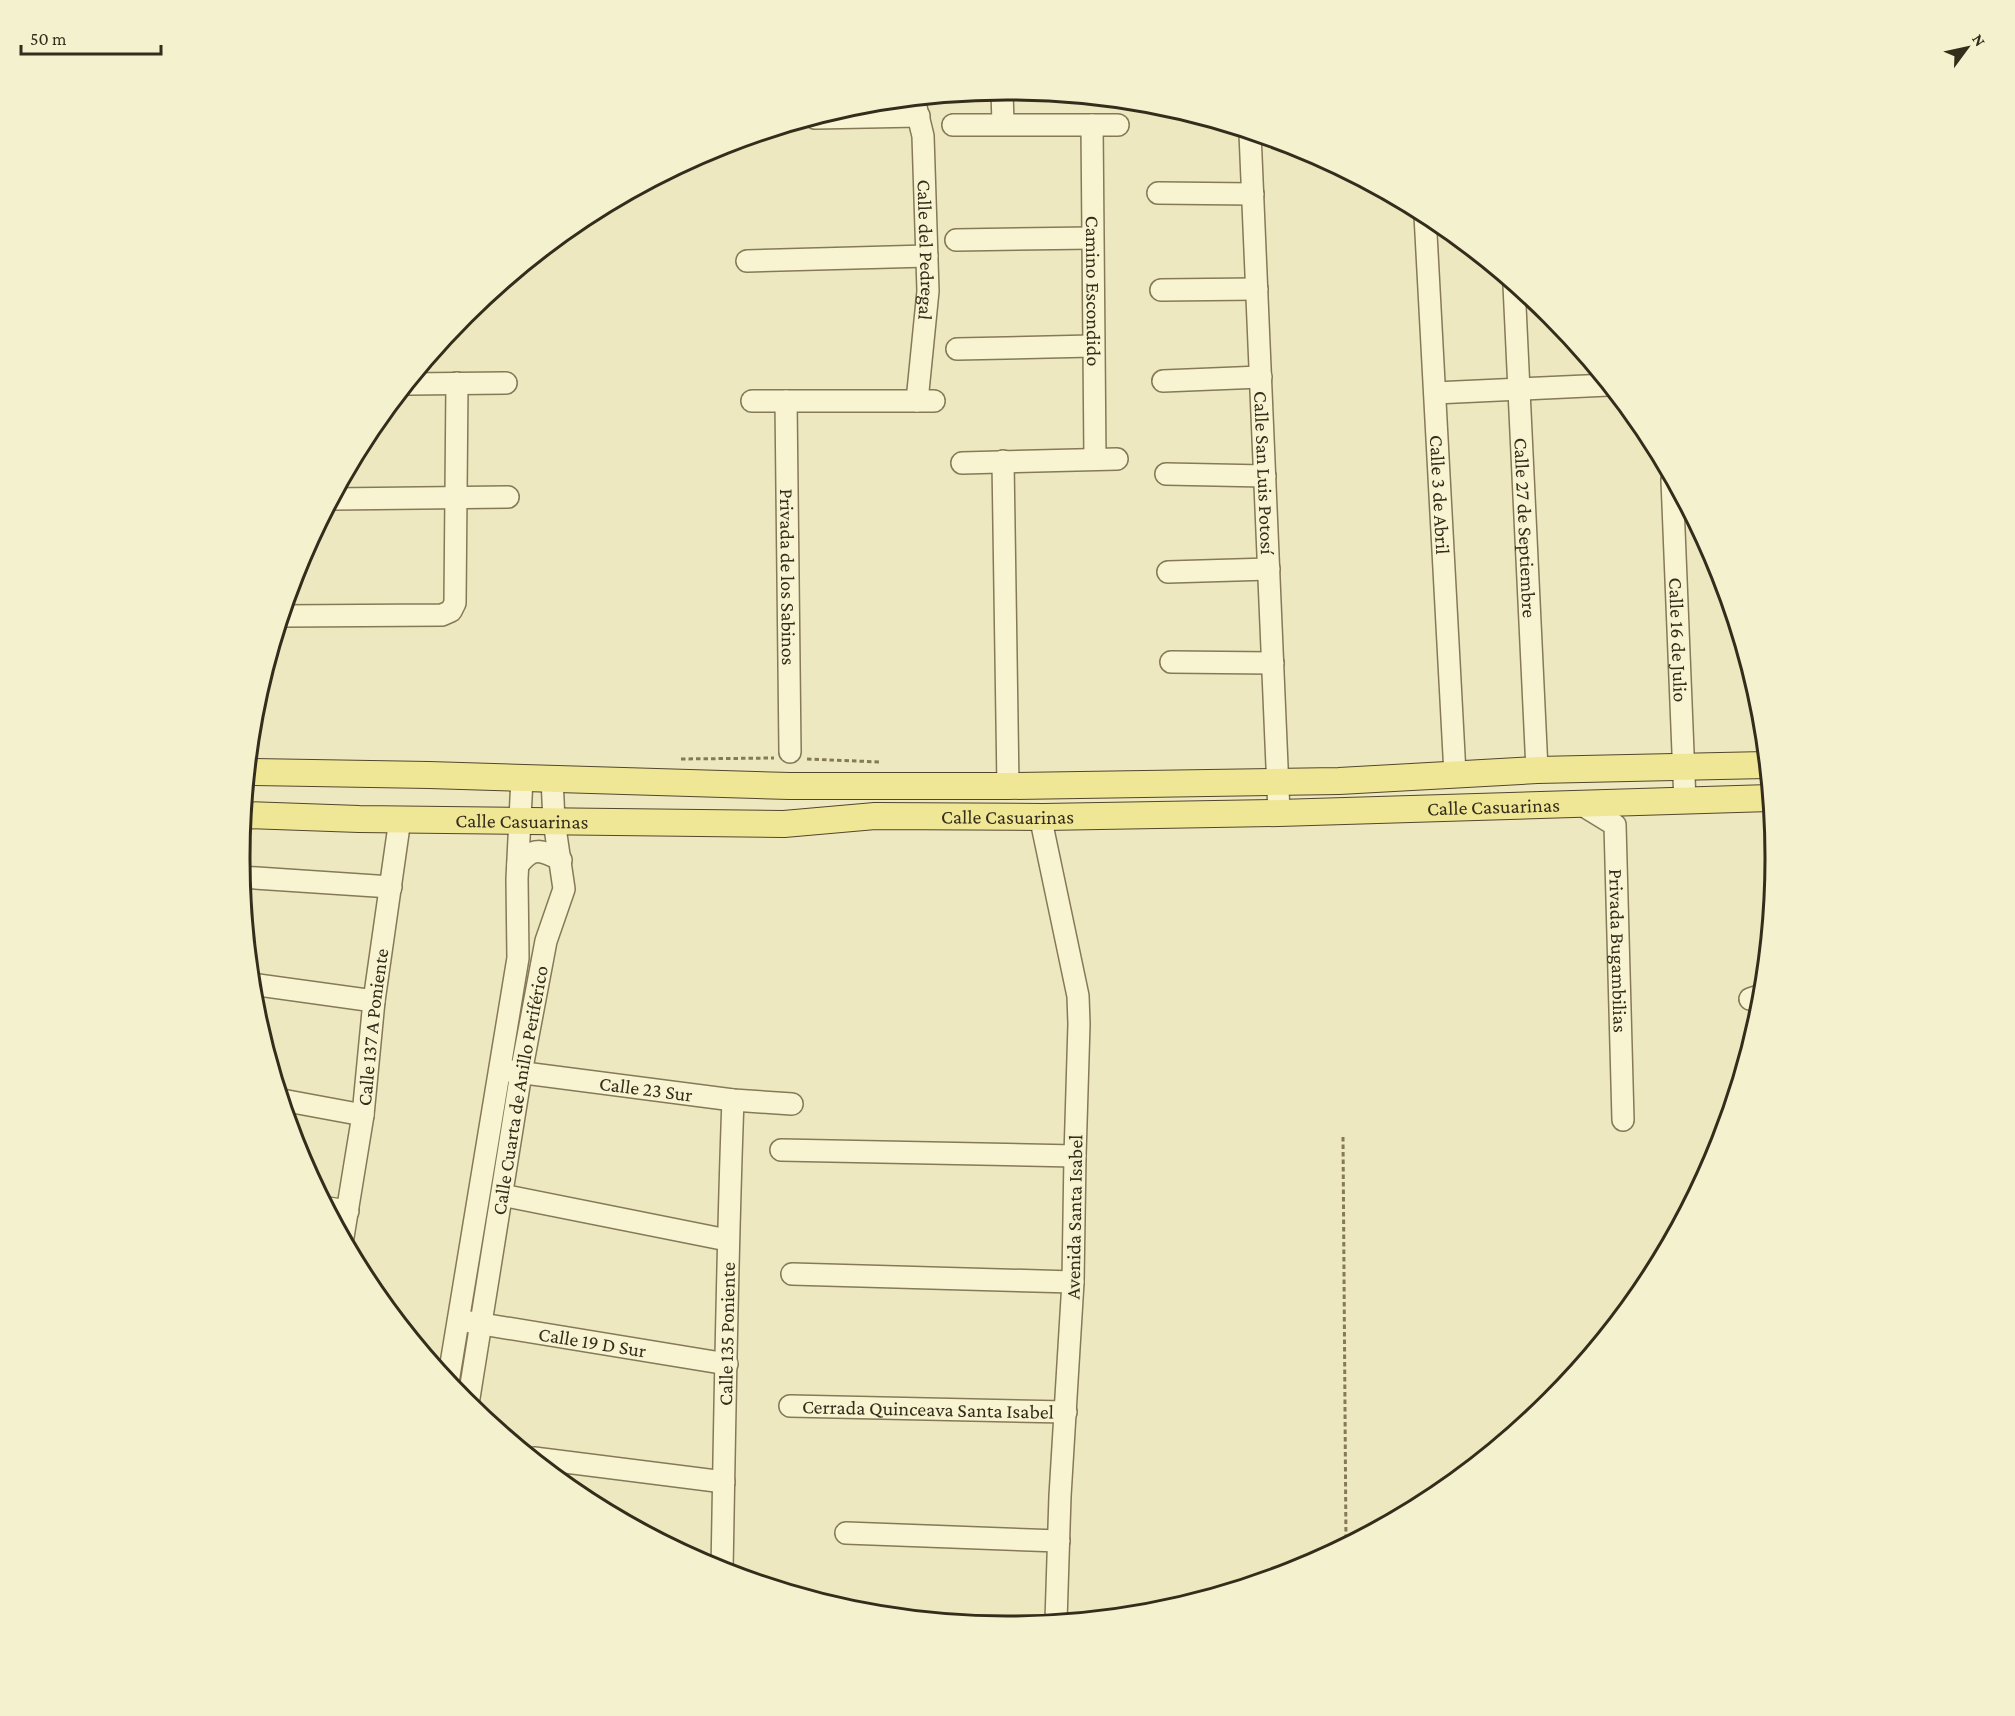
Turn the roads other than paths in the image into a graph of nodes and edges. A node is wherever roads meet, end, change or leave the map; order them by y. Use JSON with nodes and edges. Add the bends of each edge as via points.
{"nodes":[{"id":1,"x":1002,"y":100,"type":"edge"},
{"id":2,"x":917,"y":107,"type":"edge"},
{"id":3,"x":893,"y":110,"type":"edge"},
{"id":4,"x":1003,"y":124,"type":"junction"},
{"id":5,"x":953,"y":125,"type":"dead end"},
{"id":6,"x":1092,"y":125,"type":"junction"},
{"id":7,"x":1118,"y":125,"type":"dead end"},
{"id":8,"x":1250,"y":141,"type":"edge"},
{"id":9,"x":1158,"y":193,"type":"dead end"},
{"id":10,"x":1253,"y":194,"type":"junction"},
{"id":11,"x":1426,"y":227,"type":"edge"},
{"id":12,"x":1092,"y":238,"type":"junction"},
{"id":13,"x":956,"y":240,"type":"dead end"},
{"id":14,"x":927,"y":256,"type":"junction"},
{"id":15,"x":747,"y":261,"type":"dead end"},
{"id":16,"x":1257,"y":289,"type":"junction"},
{"id":17,"x":1161,"y":290,"type":"dead end"},
{"id":18,"x":1514,"y":295,"type":"edge"},
{"id":19,"x":1092,"y":346,"type":"junction"},
{"id":20,"x":957,"y":349,"type":"dead end"},
{"id":21,"x":1261,"y":377,"type":"junction"},
{"id":22,"x":1163,"y":381,"type":"dead end"},
{"id":23,"x":457,"y":383,"type":"junction"},
{"id":24,"x":506,"y":383,"type":"dead end"},
{"id":25,"x":418,"y":384,"type":"edge"},
{"id":26,"x":1598,"y":385,"type":"edge"},
{"id":27,"x":1519,"y":388,"type":"junction"},
{"id":28,"x":1435,"y":393,"type":"junction"},
{"id":29,"x":752,"y":401,"type":"dead end"},
{"id":30,"x":786,"y":401,"type":"junction"},
{"id":31,"x":1095,"y":459,"type":"junction"},
{"id":32,"x":1117,"y":459,"type":"dead end"},
{"id":33,"x":1002,"y":461,"type":"junction"},
{"id":34,"x":962,"y":463,"type":"dead end"},
{"id":35,"x":1166,"y":474,"type":"dead end"},
{"id":36,"x":1265,"y":476,"type":"junction"},
{"id":37,"x":1673,"y":495,"type":"edge"},
{"id":38,"x":456,"y":497,"type":"junction"},
{"id":39,"x":508,"y":497,"type":"dead end"},
{"id":40,"x":341,"y":499,"type":"edge"},
{"id":41,"x":1269,"y":569,"type":"junction"},
{"id":42,"x":1168,"y":572,"type":"dead end"},
{"id":43,"x":290,"y":616,"type":"edge"},
{"id":44,"x":1171,"y":662,"type":"dead end"},
{"id":45,"x":1273,"y":663,"type":"junction"},
{"id":46,"x":790,"y":752,"type":"dead end"},
{"id":47,"x":1760,"y":765,"type":"edge"},
{"id":48,"x":1683,"y":767,"type":"junction"},
{"id":49,"x":1538,"y":770,"type":"junction"},
{"id":50,"x":255,"y":772,"type":"edge"},
{"id":51,"x":1455,"y":774,"type":"junction"},
{"id":52,"x":522,"y":778,"type":"junction"},
{"id":53,"x":552,"y":779,"type":"junction"},
{"id":54,"x":1278,"y":781,"type":"junction"},
{"id":55,"x":1008,"y":786,"type":"junction"},
{"id":56,"x":1762,"y":798,"type":"edge"},
{"id":57,"x":1685,"y":802,"type":"junction"},
{"id":58,"x":1579,"y":803,"type":"junction"},
{"id":59,"x":1279,"y":813,"type":"junction"},
{"id":60,"x":252,"y":815,"type":"edge"},
{"id":61,"x":1043,"y":817,"type":"junction"},
{"id":62,"x":400,"y":819,"type":"junction"},
{"id":63,"x":520,"y":821,"type":"junction"},
{"id":64,"x":554,"y":822,"type":"junction"},
{"id":65,"x":561,"y":860,"type":"junction"},
{"id":66,"x":519,"y":865,"type":"junction"},
{"id":67,"x":251,"y":878,"type":"edge"},
{"id":68,"x":391,"y":887,"type":"junction"},
{"id":69,"x":517,"y":894,"type":"junction"},
{"id":70,"x":558,"y":906,"type":"junction"},
{"id":71,"x":261,"y":985,"type":"edge"},
{"id":72,"x":374,"y":1001,"type":"junction"},
{"id":73,"x":499,"y":1070,"type":"junction"},
{"id":74,"x":522,"y":1073,"type":"junction"},
{"id":75,"x":733,"y":1100,"type":"junction"},
{"id":76,"x":290,"y":1102,"type":"edge"},
{"id":77,"x":792,"y":1104,"type":"dead end"},
{"id":78,"x":363,"y":1115,"type":"junction"},
{"id":79,"x":1623,"y":1120,"type":"dead end"},
{"id":80,"x":781,"y":1150,"type":"dead end"},
{"id":81,"x":1075,"y":1156,"type":"junction"},
{"id":82,"x":502,"y":1195,"type":"junction"},
{"id":83,"x":338,"y":1210,"type":"edge"},
{"id":84,"x":728,"y":1240,"type":"junction"},
{"id":85,"x":792,"y":1274,"type":"dead end"},
{"id":86,"x":1073,"y":1282,"type":"junction"},
{"id":87,"x":459,"y":1320,"type":"junction"},
{"id":88,"x":482,"y":1324,"type":"junction"},
{"id":89,"x":727,"y":1364,"type":"junction"},
{"id":90,"x":450,"y":1370,"type":"edge"},
{"id":91,"x":470,"y":1392,"type":"edge"},
{"id":92,"x":790,"y":1406,"type":"dead end"},
{"id":93,"x":1066,"y":1412,"type":"junction"},
{"id":94,"x":547,"y":1460,"type":"edge"},
{"id":95,"x":724,"y":1482,"type":"junction"},
{"id":96,"x":846,"y":1533,"type":"dead end"},
{"id":97,"x":1059,"y":1541,"type":"junction"},
{"id":98,"x":722,"y":1560,"type":"edge"},
{"id":99,"x":1056,"y":1614,"type":"edge"}],
"edges":[{"from":1,"to":4,"type":"street"},
{"from":2,"to":3,"type":"street"},
{"from":2,"to":14,"type":"street","name":"Calle del Pedregal","via":[[923,136]]},
{"from":4,"to":5,"type":"street"},
{"from":4,"to":6,"type":"street"},
{"from":6,"to":7,"type":"street"},
{"from":6,"to":12,"type":"street","name":"Camino Escondido"},
{"from":8,"to":10,"type":"street","name":"Calle San Luis Potosí"},
{"from":9,"to":10,"type":"street"},
{"from":10,"to":16,"type":"street","name":"Calle San Luis Potosí"},
{"from":11,"to":28,"type":"street","name":"Calle 3 de Abril"},
{"from":12,"to":13,"type":"street"},
{"from":12,"to":19,"type":"street","name":"Camino Escondido"},
{"from":14,"to":15,"type":"street"},
{"from":14,"to":30,"type":"street","name":"Calle del Pedregal","via":[[926,401]]},
{"from":16,"to":17,"type":"street"},
{"from":16,"to":21,"type":"street","name":"Calle San Luis Potosí"},
{"from":18,"to":27,"type":"street","name":"Calle 27 de Septiembre"},
{"from":19,"to":20,"type":"street"},
{"from":19,"to":31,"type":"street","name":"Camino Escondido"},
{"from":21,"to":22,"type":"street"},
{"from":21,"to":36,"type":"street","name":"Calle San Luis Potosí"},
{"from":23,"to":24,"type":"street"},
{"from":23,"to":25,"type":"street"},
{"from":23,"to":38,"type":"street"},
{"from":26,"to":27,"type":"street"},
{"from":27,"to":28,"type":"street"},
{"from":27,"to":49,"type":"street","name":"Calle 27 de Septiembre"},
{"from":28,"to":51,"type":"street","name":"Calle 3 de Abril"},
{"from":29,"to":30,"type":"street"},
{"from":30,"to":46,"type":"street","name":"Privada de los Sabinos"},
{"from":31,"to":32,"type":"street"},
{"from":31,"to":33,"type":"street"},
{"from":33,"to":34,"type":"street"},
{"from":33,"to":55,"type":"street"},
{"from":35,"to":36,"type":"street"},
{"from":36,"to":41,"type":"street","name":"Calle San Luis Potosí"},
{"from":37,"to":48,"type":"street","name":"Calle 16 de Julio"},
{"from":38,"to":39,"type":"street"},
{"from":38,"to":40,"type":"street"},
{"from":38,"to":43,"type":"street","via":[[455,603],[451,611],[442,615]]},
{"from":41,"to":42,"type":"street"},
{"from":41,"to":45,"type":"street","name":"Calle San Luis Potosí"},
{"from":44,"to":45,"type":"street"},
{"from":45,"to":54,"type":"street","name":"Calle San Luis Potosí"},
{"from":47,"to":48,"type":"main road","name":"Calle Casuarinas"},
{"from":48,"to":49,"type":"main road","name":"Calle Casuarinas"},
{"from":48,"to":57,"type":"street","name":"Calle 16 de Julio"},
{"from":49,"to":51,"type":"main road","name":"Calle Casuarinas"},
{"from":50,"to":52,"type":"main road","name":"Calle Casuarinas"},
{"from":51,"to":54,"type":"main road","name":"Calle Casuarinas"},
{"from":52,"to":53,"type":"main road","name":"Calle Casuarinas"},
{"from":52,"to":63,"type":"street","name":"Calle Cuarta de Anillo Periférico"},
{"from":53,"to":55,"type":"main road","name":"Calle Casuarinas","via":[[790,786]]},
{"from":53,"to":64,"type":"street","name":"Calle Cuarta de Anillo Periférico"},
{"from":54,"to":55,"type":"main road","name":"Calle Casuarinas"},
{"from":54,"to":59,"type":"street","name":"Calle San Luis Potosí"},
{"from":56,"to":57,"type":"main road","name":"Calle Casuarinas"},
{"from":57,"to":58,"type":"main road","name":"Calle Casuarinas"},
{"from":58,"to":59,"type":"main road","name":"Calle Casuarinas"},
{"from":58,"to":79,"type":"street","name":"Privada Bugambilias","via":[[1615,825]]},
{"from":59,"to":61,"type":"main road","name":"Calle Casuarinas"},
{"from":60,"to":62,"type":"main road","name":"Calle Casuarinas"},
{"from":61,"to":64,"type":"main road","name":"Calle Casuarinas","via":[[875,816],[784,824]]},
{"from":61,"to":81,"type":"street","name":"Avenida Santa Isabel","via":[[1078,996]]},
{"from":62,"to":63,"type":"main road","name":"Calle Casuarinas"},
{"from":62,"to":68,"type":"street","name":"Calle 137 A Poniente"},
{"from":63,"to":64,"type":"main road","name":"Calle Casuarinas"},
{"from":63,"to":66,"type":"street","name":"Calle Cuarta de Anillo Periférico"},
{"from":64,"to":65,"type":"street","name":"Calle Cuarta de Anillo Periférico"},
{"from":65,"to":66,"type":"street","via":[[534,851]]},
{"from":65,"to":70,"type":"street","name":"Calle Cuarta de Anillo Periférico","via":[[564,888]]},
{"from":66,"to":69,"type":"street","name":"Calle Cuarta de Anillo Periférico"},
{"from":67,"to":68,"type":"street"},
{"from":68,"to":72,"type":"street","name":"Calle 137 A Poniente"},
{"from":69,"to":70,"type":"street","via":[[523,906],[538,914]]},
{"from":69,"to":73,"type":"street","name":"Calle Cuarta de Anillo Periférico","via":[[518,958]]},
{"from":70,"to":74,"type":"street","name":"Calle Cuarta de Anillo Periférico","via":[[546,941]]},
{"from":71,"to":72,"type":"street"},
{"from":72,"to":78,"type":"street","name":"Calle 137 A Poniente"},
{"from":73,"to":74,"type":"street","name":"Calle 23 Sur"},
{"from":73,"to":87,"type":"street","name":"Calle Cuarta de Anillo Periférico"},
{"from":74,"to":75,"type":"street","name":"Calle 23 Sur"},
{"from":74,"to":82,"type":"street","name":"Calle Cuarta de Anillo Periférico"},
{"from":75,"to":77,"type":"street","name":"Calle 23 Sur"},
{"from":75,"to":84,"type":"street","name":"Calle 135 Poniente"},
{"from":76,"to":78,"type":"street"},
{"from":78,"to":83,"type":"street","name":"Calle 137 A Poniente"},
{"from":80,"to":81,"type":"street"},
{"from":81,"to":86,"type":"street","name":"Avenida Santa Isabel"},
{"from":82,"to":84,"type":"street"},
{"from":82,"to":88,"type":"street","name":"Calle Cuarta de Anillo Periférico"},
{"from":84,"to":89,"type":"street","name":"Calle 135 Poniente"},
{"from":85,"to":86,"type":"street"},
{"from":86,"to":93,"type":"street","name":"Avenida Santa Isabel"},
{"from":87,"to":88,"type":"street","name":"Calle 19 D Sur"},
{"from":87,"to":90,"type":"street","name":"Calle Cuarta de Anillo Periférico"},
{"from":88,"to":89,"type":"street","name":"Calle 19 D Sur"},
{"from":88,"to":91,"type":"street","name":"Calle Cuarta de Anillo Periférico"},
{"from":89,"to":95,"type":"street","name":"Calle 135 Poniente"},
{"from":92,"to":93,"type":"street","name":"Cerrada Quinceava Santa Isabel"},
{"from":93,"to":97,"type":"street","name":"Avenida Santa Isabel"},
{"from":94,"to":95,"type":"street"},
{"from":95,"to":98,"type":"street","name":"Calle 135 Poniente"},
{"from":96,"to":97,"type":"street"},
{"from":97,"to":99,"type":"street","name":"Avenida Santa Isabel"}]}
